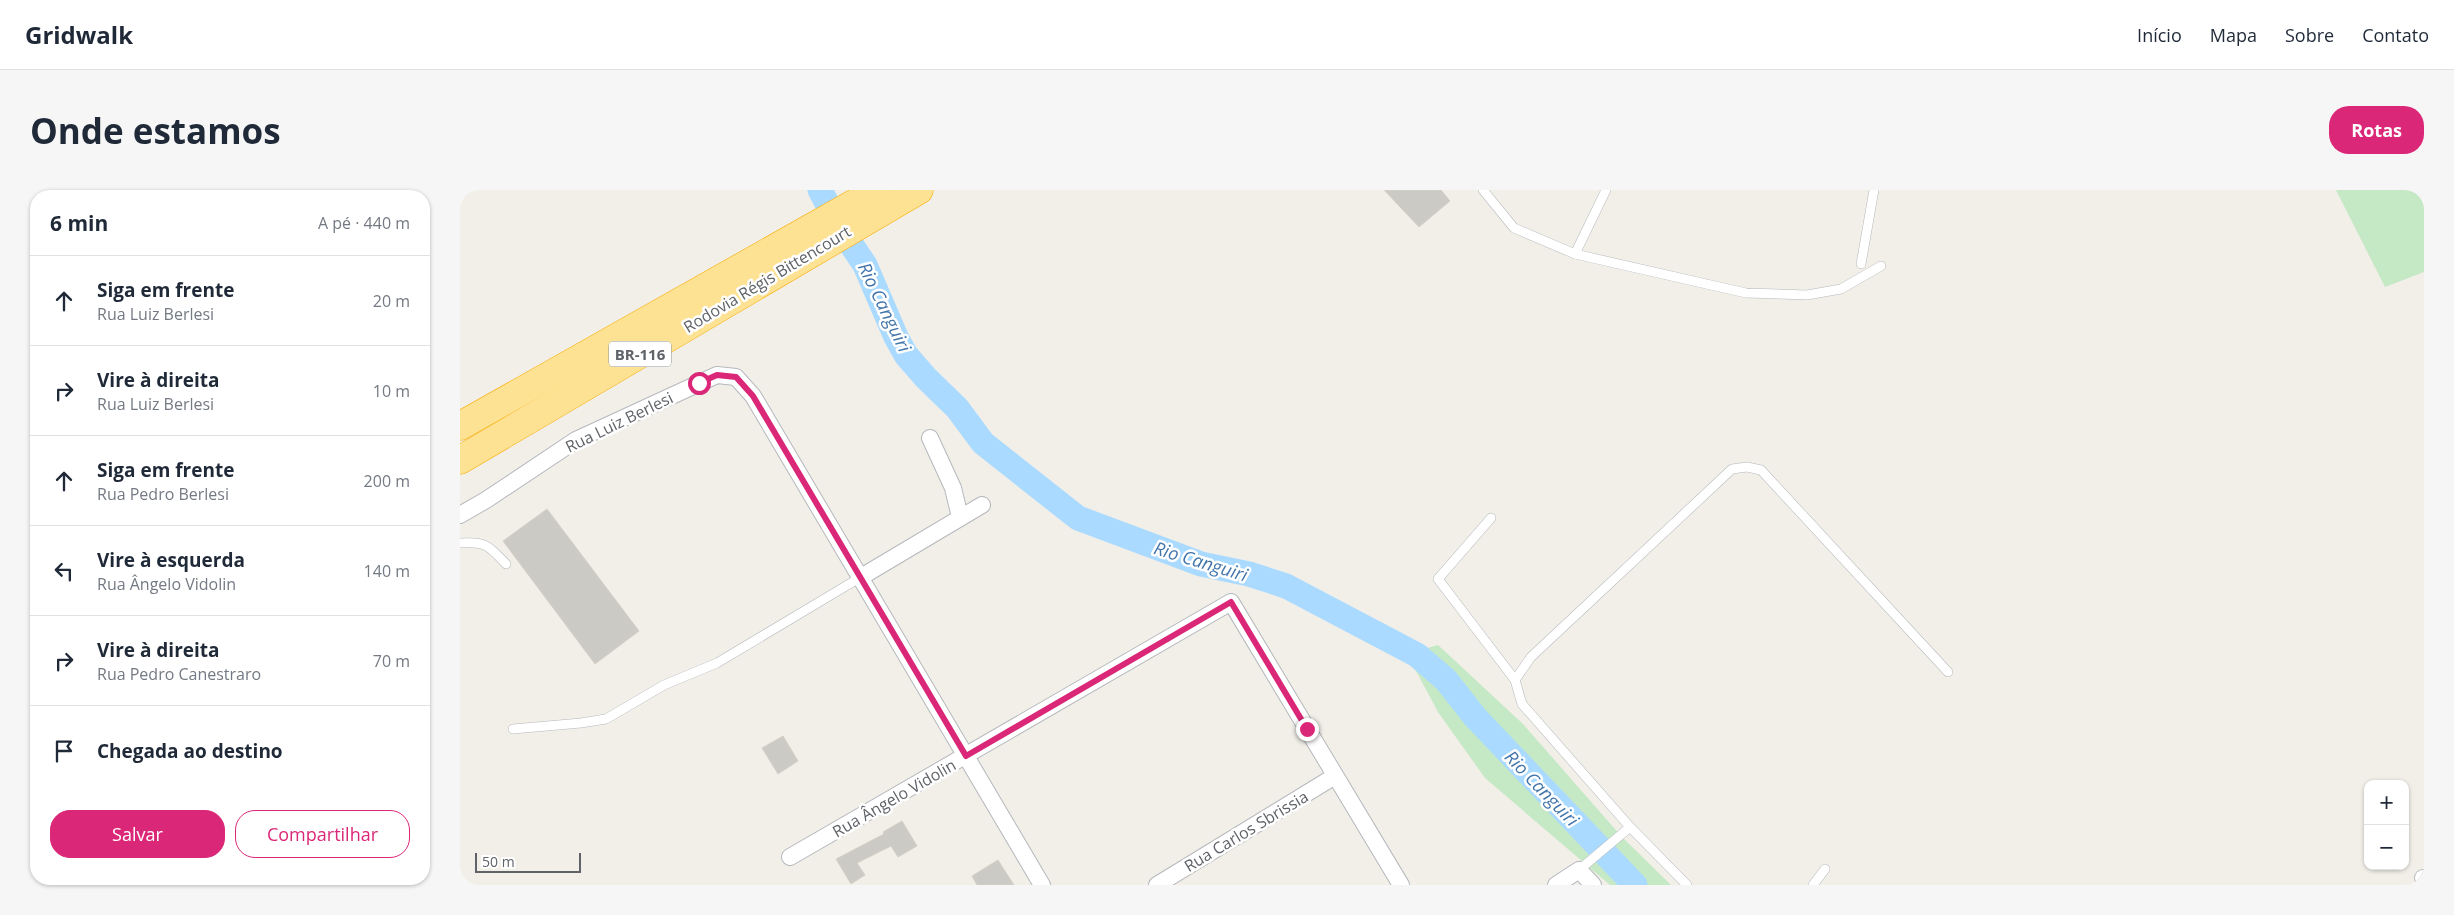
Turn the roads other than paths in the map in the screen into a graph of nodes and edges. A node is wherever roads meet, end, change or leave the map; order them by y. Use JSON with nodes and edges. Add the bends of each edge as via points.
{"nodes":[{"id":1,"x":919,"y":190,"type":"edge"},
{"id":2,"x":1483,"y":190,"type":"edge"},
{"id":3,"x":1606,"y":190,"type":"edge"},
{"id":4,"x":1874,"y":190,"type":"edge"},
{"id":5,"x":869,"y":202,"type":"edge"},
{"id":6,"x":814,"y":238,"type":"junction"},
{"id":7,"x":1575,"y":254,"type":"junction"},
{"id":8,"x":1861,"y":264,"type":"dead end"},
{"id":9,"x":1881,"y":266,"type":"dead end"},
{"id":10,"x":460,"y":426,"type":"edge"},
{"id":11,"x":930,"y":438,"type":"dead end"},
{"id":12,"x":460,"y":460,"type":"edge"},
{"id":13,"x":982,"y":504,"type":"dead end"},
{"id":14,"x":460,"y":515,"type":"edge"},
{"id":15,"x":960,"y":517,"type":"junction"},
{"id":16,"x":1492,"y":518,"type":"dead end"},
{"id":17,"x":460,"y":543,"type":"edge"},
{"id":18,"x":506,"y":564,"type":"dead end"},
{"id":19,"x":861,"y":577,"type":"junction"},
{"id":20,"x":1948,"y":672,"type":"dead end"},
{"id":21,"x":1515,"y":680,"type":"junction"},
{"id":22,"x":513,"y":729,"type":"dead end"},
{"id":23,"x":966,"y":756,"type":"junction"},
{"id":24,"x":1335,"y":776,"type":"junction"},
{"id":25,"x":1630,"y":827,"type":"junction"},
{"id":26,"x":790,"y":857,"type":"dead end"},
{"id":27,"x":1582,"y":867,"type":"junction"},
{"id":28,"x":1825,"y":869,"type":"dead end"},
{"id":29,"x":1042,"y":885,"type":"edge"},
{"id":30,"x":1157,"y":885,"type":"edge"},
{"id":31,"x":1401,"y":885,"type":"edge"},
{"id":32,"x":1556,"y":885,"type":"edge"},
{"id":33,"x":1593,"y":885,"type":"edge"},
{"id":34,"x":1687,"y":885,"type":"edge"},
{"id":35,"x":1813,"y":885,"type":"edge"}],
"edges":[{"from":1,"to":5,"type":"highway","name":"Rodovia Régis Bittencourt","number":"BR-116"},
{"from":2,"to":7,"type":"lane","via":[[1514,228]]},
{"from":3,"to":7,"type":"lane"},
{"from":4,"to":8,"type":"lane"},
{"from":5,"to":6,"type":"highway","name":"Rodovia Régis Bittencourt","number":"BR-116"},
{"from":6,"to":10,"type":"highway","name":"Rodovia Régis Bittencourt","number":"BR-116"},
{"from":6,"to":12,"type":"highway","name":"Rodovia Régis Bittencourt","number":"BR-116"},
{"from":7,"to":9,"type":"lane","via":[[1746,293],[1807,295],[1841,288]]},
{"from":11,"to":15,"type":"street","via":[[953,488]]},
{"from":13,"to":15,"type":"street"},
{"from":14,"to":19,"type":"street","name":"Rua Luiz Berlesi","via":[[576,440],[717,375],[736,377],[753,396]]},
{"from":15,"to":19,"type":"street"},
{"from":16,"to":21,"type":"lane","via":[[1438,579]]},
{"from":17,"to":18,"type":"lane","via":[[476,541],[488,545]]},
{"from":19,"to":22,"type":"lane","via":[[717,663],[664,685],[606,719]]},
{"from":19,"to":23,"type":"street","name":"Rua Luiz Berlesi"},
{"from":20,"to":21,"type":"lane","via":[[1761,470],[1747,467],[1732,469],[1531,657]]},
{"from":21,"to":25,"type":"lane","via":[[1522,704]]},
{"from":23,"to":24,"type":"street","name":"Rua Ângelo Vidolin","via":[[1231,602]]},
{"from":23,"to":26,"type":"street","name":"Rua Ângelo Vidolin"},
{"from":23,"to":29,"type":"street","name":"Rua Luiz Berlesi"},
{"from":24,"to":30,"type":"street","name":"Rua Carlos Sbrissia"},
{"from":24,"to":31,"type":"street"},
{"from":25,"to":27,"type":"lane"},
{"from":25,"to":34,"type":"lane"},
{"from":27,"to":32,"type":"street"},
{"from":27,"to":33,"type":"street"},
{"from":28,"to":35,"type":"lane"}]}
